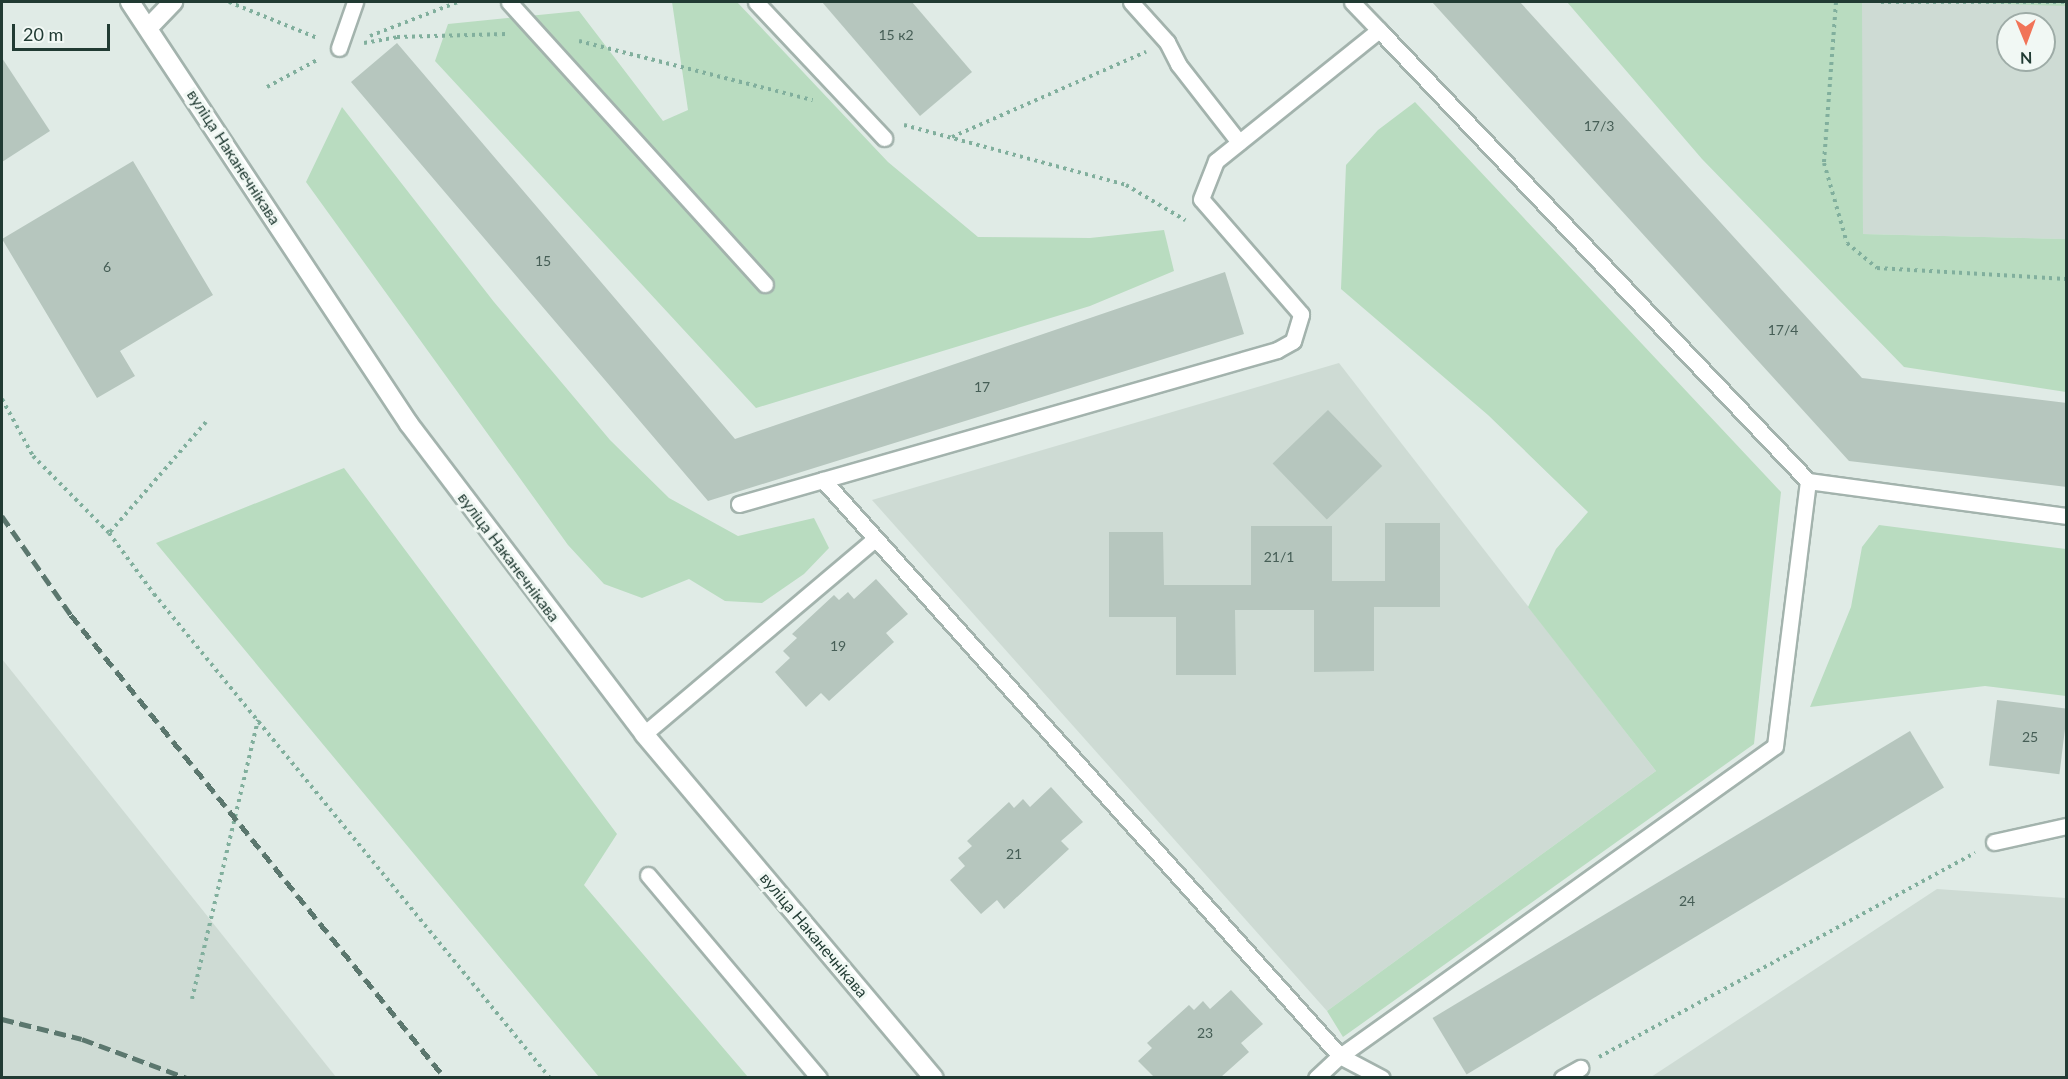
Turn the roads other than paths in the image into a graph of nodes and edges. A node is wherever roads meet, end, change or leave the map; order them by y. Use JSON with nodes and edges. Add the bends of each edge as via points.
{"nodes":[{"id":1,"x":130,"y":2,"type":"edge"},
{"id":2,"x":173,"y":2,"type":"edge"},
{"id":3,"x":355,"y":2,"type":"edge"},
{"id":4,"x":509,"y":2,"type":"edge"},
{"id":5,"x":756,"y":2,"type":"edge"},
{"id":6,"x":1131,"y":2,"type":"edge"},
{"id":7,"x":1352,"y":2,"type":"edge"},
{"id":8,"x":149,"y":27,"type":"junction"},
{"id":9,"x":1380,"y":30,"type":"junction"},
{"id":10,"x":339,"y":48,"type":"road end"},
{"id":11,"x":884,"y":138,"type":"dead end"},
{"id":12,"x":1239,"y":142,"type":"junction"},
{"id":13,"x":765,"y":284,"type":"dead end"},
{"id":14,"x":823,"y":480,"type":"junction"},
{"id":15,"x":1808,"y":481,"type":"junction"},
{"id":16,"x":739,"y":504,"type":"dead end"},
{"id":17,"x":2067,"y":516,"type":"edge"},
{"id":18,"x":876,"y":539,"type":"junction"},
{"id":19,"x":644,"y":734,"type":"junction"},
{"id":20,"x":2067,"y":826,"type":"edge"},
{"id":21,"x":1994,"y":842,"type":"road end"},
{"id":22,"x":648,"y":875,"type":"dead end"},
{"id":23,"x":1340,"y":1056,"type":"junction"},
{"id":24,"x":1580,"y":1068,"type":"road end"},
{"id":25,"x":819,"y":1077,"type":"edge"},
{"id":26,"x":934,"y":1077,"type":"edge"},
{"id":27,"x":1316,"y":1077,"type":"edge"},
{"id":28,"x":1382,"y":1077,"type":"edge"},
{"id":29,"x":1562,"y":1077,"type":"edge"}],
"edges":[{"from":1,"to":8,"type":"main road","name":"вуліца Наканечнікава"},
{"from":2,"to":8,"type":"main road"},
{"from":3,"to":10,"type":"lane"},
{"from":4,"to":13,"type":"lane"},
{"from":5,"to":11,"type":"lane"},
{"from":6,"to":12,"type":"lane","via":[[1167,42],[1178,64]]},
{"from":7,"to":9,"type":"lane"},
{"from":8,"to":19,"type":"main road","name":"вуліца Наканечнікава","via":[[409,424]]},
{"from":9,"to":12,"type":"lane"},
{"from":9,"to":15,"type":"lane"},
{"from":12,"to":14,"type":"lane","via":[[1216,161],[1201,199],[1301,314],[1293,341],[1277,350]]},
{"from":14,"to":16,"type":"lane"},
{"from":14,"to":18,"type":"lane"},
{"from":15,"to":17,"type":"lane"},
{"from":15,"to":23,"type":"lane","via":[[1775,746]]},
{"from":18,"to":19,"type":"lane"},
{"from":18,"to":23,"type":"lane"},
{"from":19,"to":26,"type":"main road","name":"вуліца Наканечнікава"},
{"from":20,"to":21,"type":"lane"},
{"from":22,"to":25,"type":"lane"},
{"from":23,"to":27,"type":"lane"},
{"from":23,"to":28,"type":"lane"},
{"from":24,"to":29,"type":"lane"}]}
